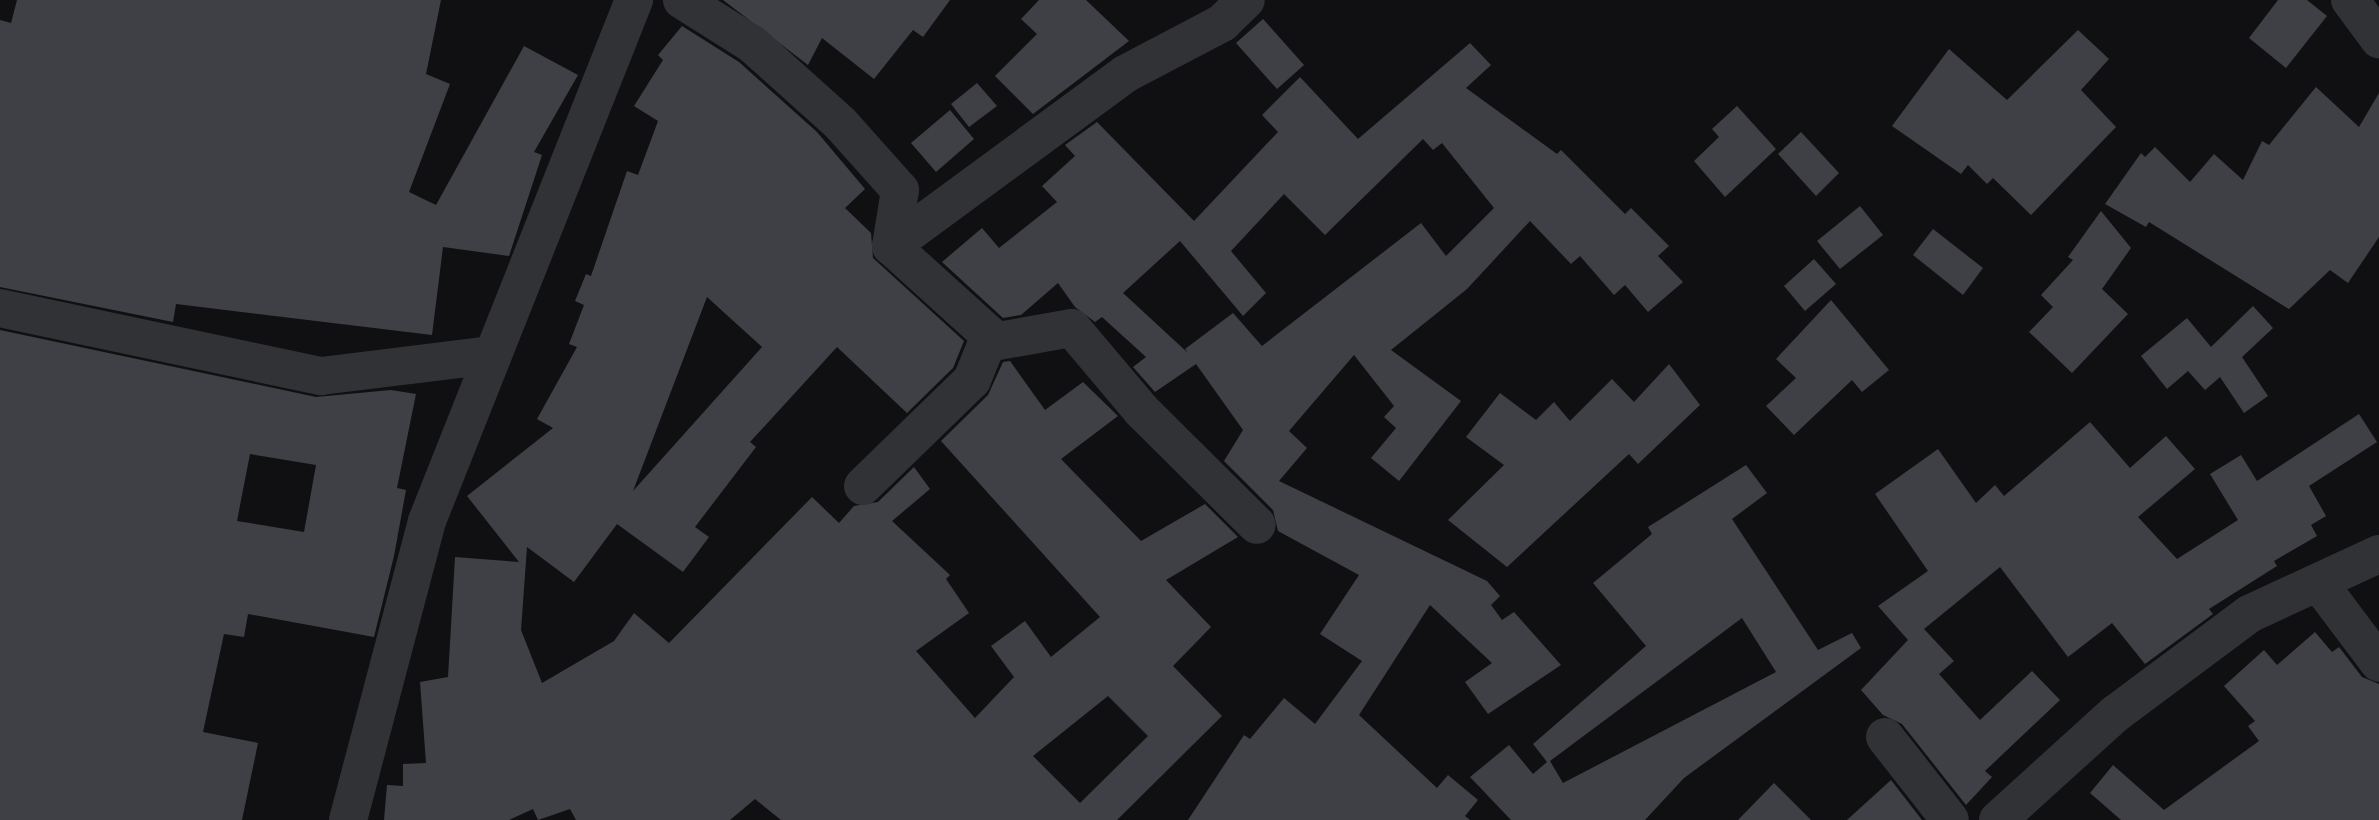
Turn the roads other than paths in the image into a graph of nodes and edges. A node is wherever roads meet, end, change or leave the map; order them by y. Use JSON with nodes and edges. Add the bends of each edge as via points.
{"nodes":[{"id":1,"x":634,"y":0,"type":"edge"},
{"id":2,"x":682,"y":0,"type":"edge"},
{"id":3,"x":1246,"y":0,"type":"edge"},
{"id":4,"x":2350,"y":0,"type":"edge"},
{"id":5,"x":2379,"y":39,"type":"edge"},
{"id":6,"x":891,"y":246,"type":"junction"},
{"id":7,"x":0,"y":309,"type":"edge"},
{"id":8,"x":995,"y":340,"type":"junction"},
{"id":9,"x":493,"y":355,"type":"junction"},
{"id":10,"x":863,"y":486,"type":"dead end"},
{"id":11,"x":1257,"y":525,"type":"dead end"},
{"id":12,"x":2379,"y":554,"type":"edge"},
{"id":13,"x":2320,"y":586,"type":"junction"},
{"id":14,"x":2379,"y":663,"type":"edge"},
{"id":15,"x":1885,"y":737,"type":"dead end"},
{"id":16,"x":348,"y":820,"type":"edge"},
{"id":17,"x":1950,"y":820,"type":"edge"},
{"id":18,"x":1998,"y":820,"type":"edge"}],
"edges":[{"from":1,"to":9,"type":"street"},
{"from":2,"to":6,"type":"street","via":[[792,77],[900,190]]},
{"from":3,"to":6,"type":"street","via":[[1222,23],[1116,80]]},
{"from":4,"to":5,"type":"street"},
{"from":6,"to":8,"type":"street"},
{"from":7,"to":9,"type":"street","via":[[321,376]]},
{"from":8,"to":10,"type":"street","via":[[987,343],[972,380]]},
{"from":8,"to":11,"type":"street","via":[[1072,328],[1141,410]]},
{"from":9,"to":16,"type":"street","via":[[427,522]]},
{"from":12,"to":13,"type":"street"},
{"from":13,"to":14,"type":"street"},
{"from":13,"to":18,"type":"street","via":[[2249,614],[2115,714]]},
{"from":15,"to":17,"type":"street"}]}
